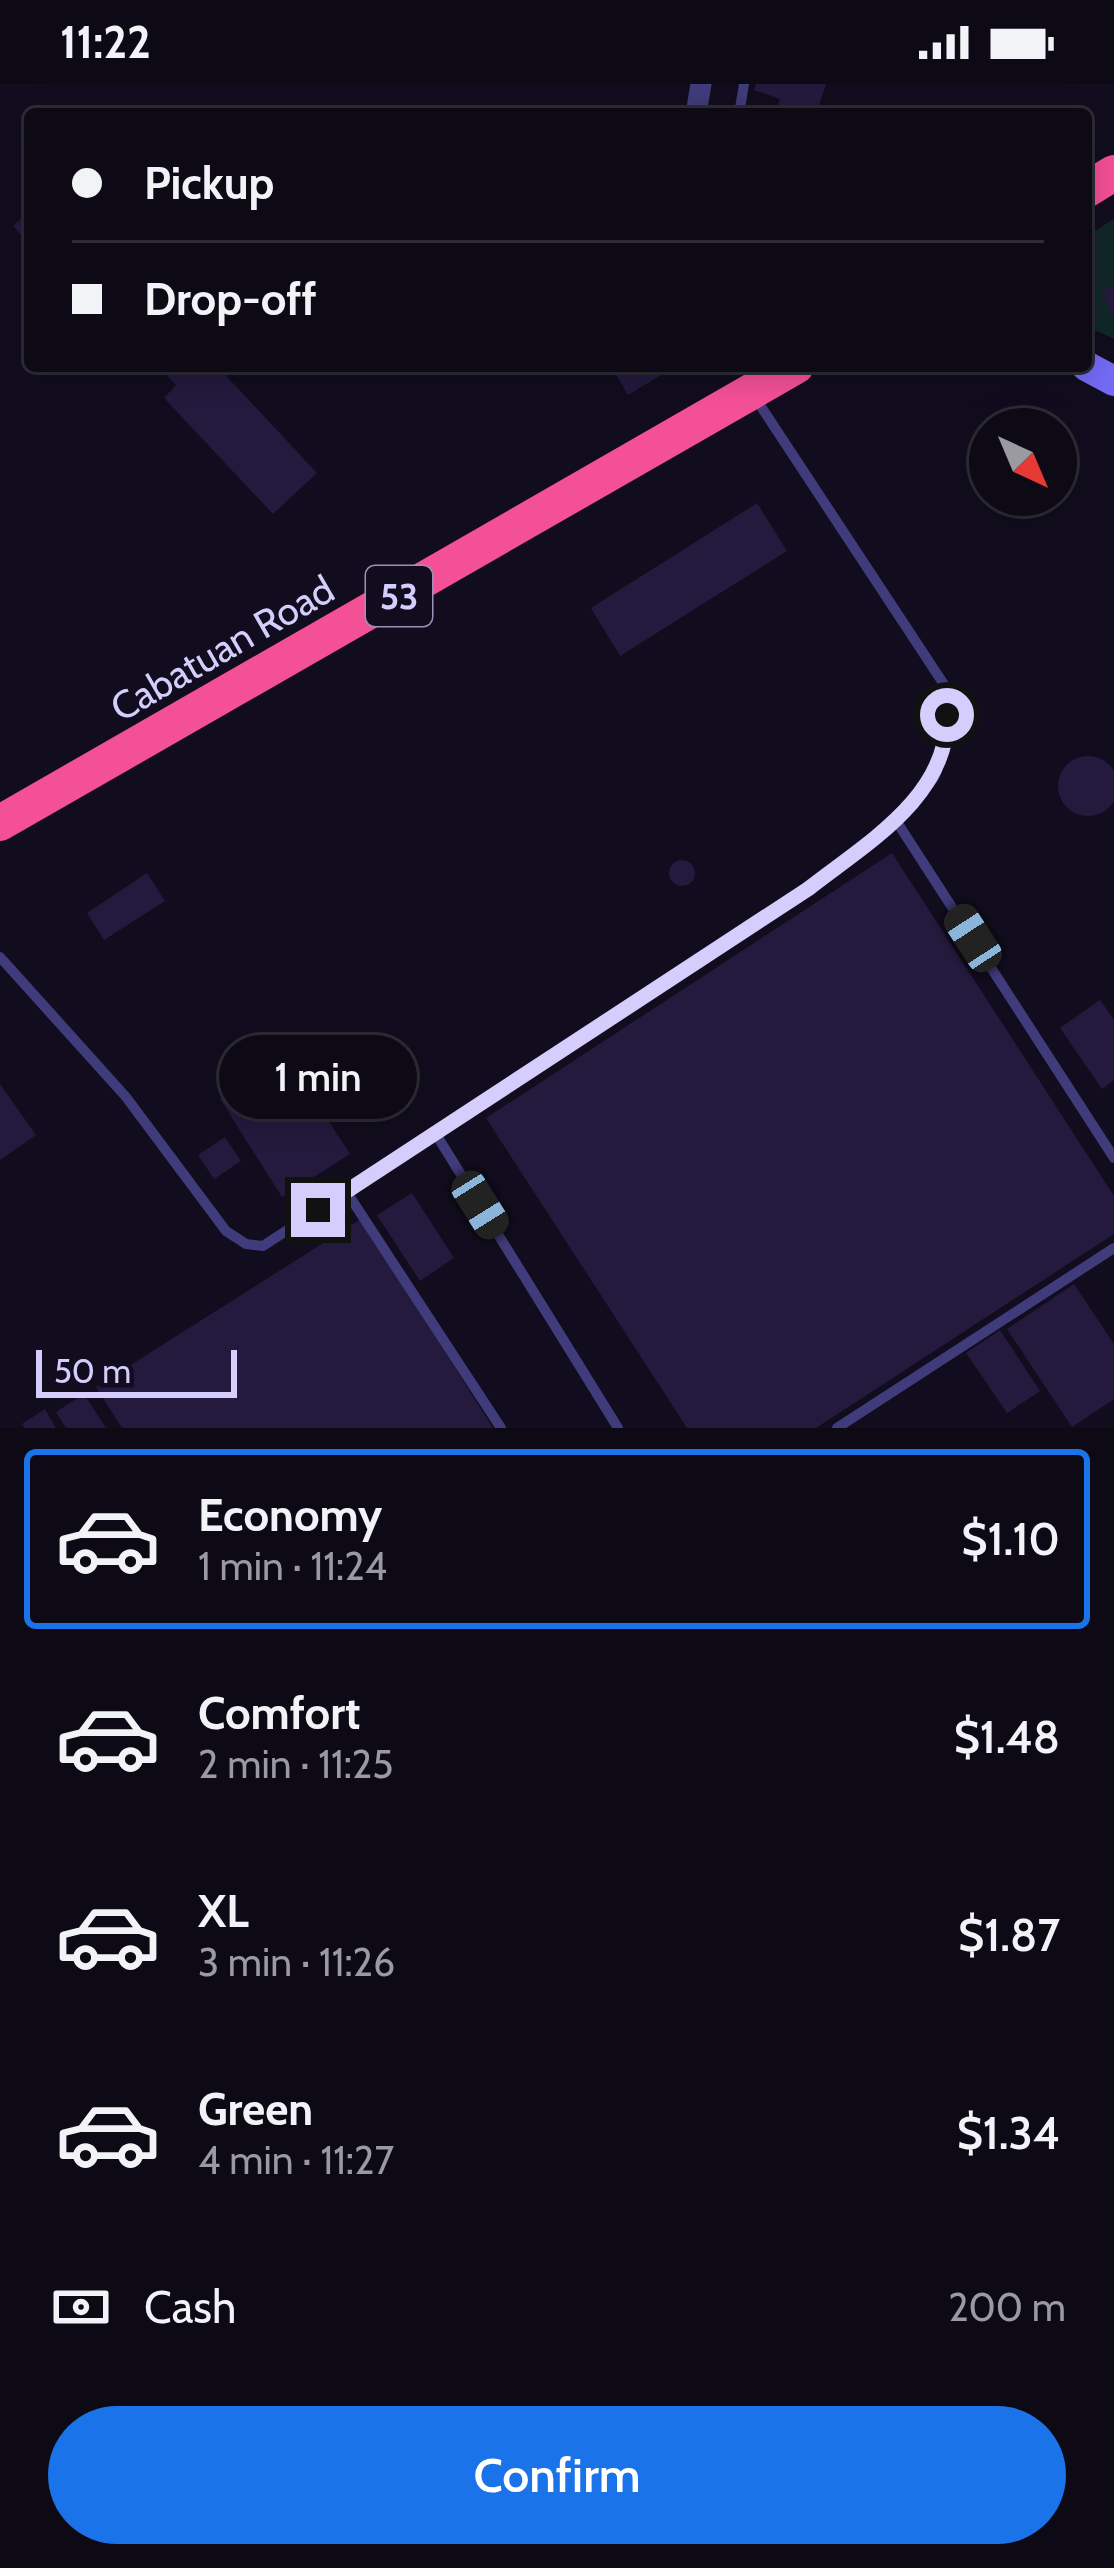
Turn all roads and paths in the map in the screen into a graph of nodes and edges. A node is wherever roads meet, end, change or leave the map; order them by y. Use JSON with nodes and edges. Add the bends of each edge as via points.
{"nodes":[{"id":1,"x":777,"y":375,"type":"edge"},
{"id":2,"x":896,"y":819,"type":"junction"},
{"id":3,"x":0,"y":823,"type":"edge"},
{"id":4,"x":0,"y":957,"type":"edge"},
{"id":5,"x":434,"y":1131,"type":"junction"},
{"id":6,"x":1114,"y":1158,"type":"edge"},
{"id":7,"x":346,"y":1191,"type":"junction"},
{"id":8,"x":1114,"y":1248,"type":"edge"},
{"id":9,"x":501,"y":1428,"type":"edge"},
{"id":10,"x":618,"y":1428,"type":"edge"},
{"id":11,"x":837,"y":1428,"type":"edge"}],
"edges":[{"from":1,"to":2,"type":"lane","via":[[947,689],[948,741],[934,778]]},
{"from":1,"to":3,"type":"highway","name":"Cabatuan Road","number":"53"},
{"from":2,"to":5,"type":"lane","via":[[808,889]]},
{"from":2,"to":6,"type":"lane"},
{"from":4,"to":7,"type":"lane","via":[[126,1097],[226,1231],[262,1246]]},
{"from":5,"to":7,"type":"lane"},
{"from":5,"to":10,"type":"lane"},
{"from":7,"to":9,"type":"lane"},
{"from":8,"to":11,"type":"lane"}]}
